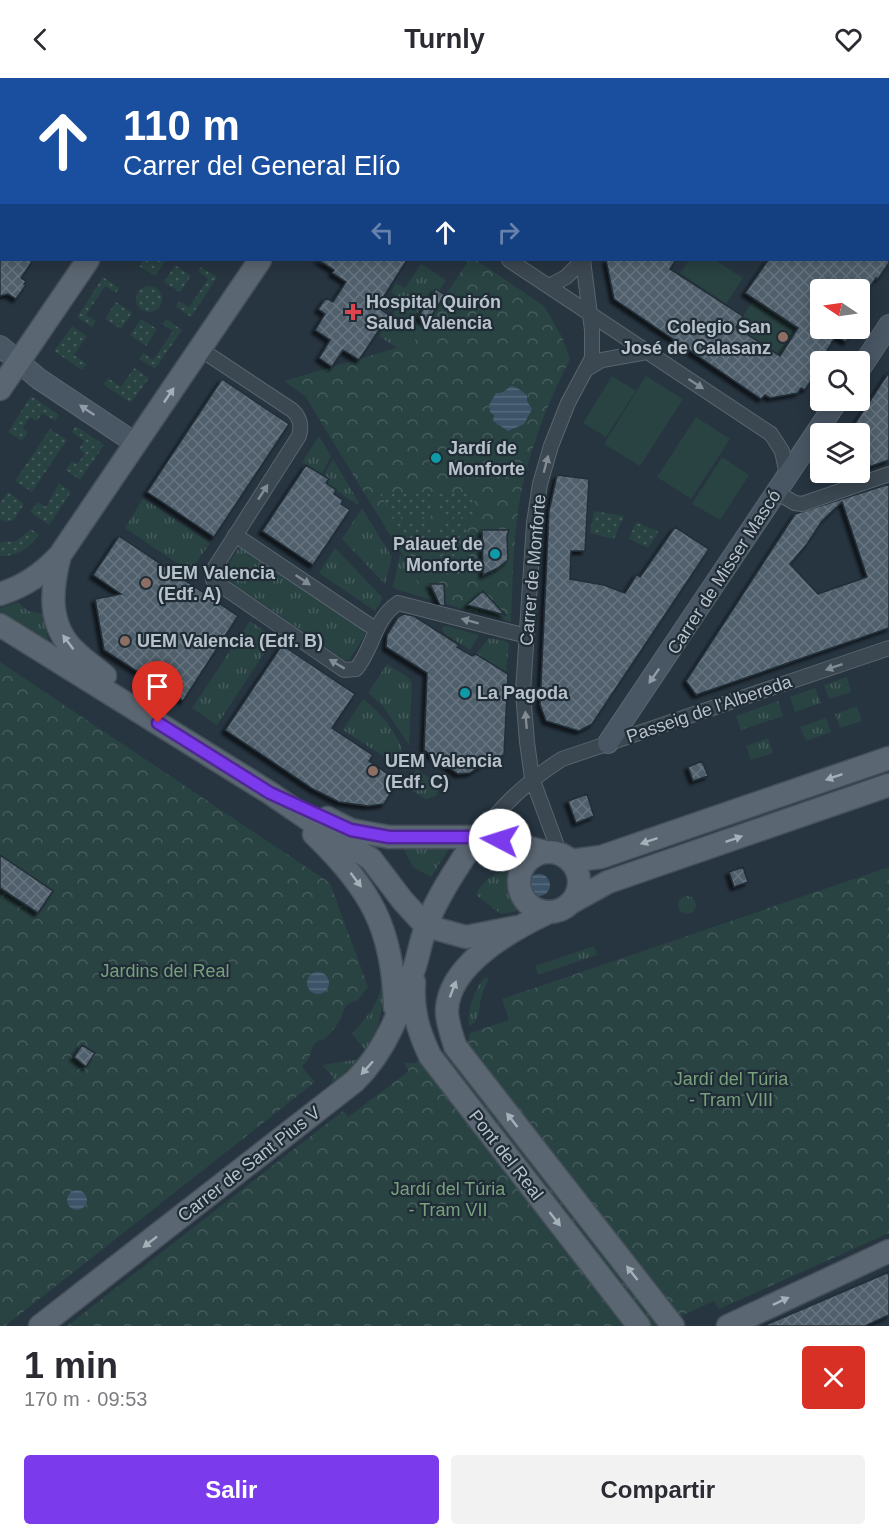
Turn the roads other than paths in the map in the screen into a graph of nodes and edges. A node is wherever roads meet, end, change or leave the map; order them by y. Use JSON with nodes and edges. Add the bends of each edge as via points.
{"nodes":[{"id":1,"x":87,"y":261,"type":"edge"},
{"id":2,"x":259,"y":261,"type":"edge"},
{"id":3,"x":511,"y":261,"type":"edge"},
{"id":4,"x":582,"y":261,"type":"edge"},
{"id":5,"x":583,"y":261,"type":"edge"},
{"id":6,"x":549,"y":286,"type":"junction"},
{"id":7,"x":589,"y":312,"type":"junction"},
{"id":8,"x":889,"y":325,"type":"edge"},
{"id":9,"x":0,"y":346,"type":"edge"},
{"id":10,"x":200,"y":349,"type":"junction"},
{"id":11,"x":647,"y":352,"type":"junction"},
{"id":12,"x":870,"y":354,"type":"edge"},
{"id":13,"x":19,"y":360,"type":"junction"},
{"id":14,"x":585,"y":371,"type":"junction"},
{"id":15,"x":0,"y":389,"type":"edge"},
{"id":16,"x":831,"y":411,"type":"edge"},
{"id":17,"x":135,"y":443,"type":"junction"},
{"id":18,"x":889,"y":474,"type":"edge"},
{"id":19,"x":787,"y":475,"type":"junction"},
{"id":20,"x":776,"y":492,"type":"junction"},
{"id":21,"x":235,"y":535,"type":"junction"},
{"id":22,"x":60,"y":555,"type":"junction"},
{"id":23,"x":0,"y":594,"type":"edge"},
{"id":24,"x":0,"y":625,"type":"edge"},
{"id":25,"x":375,"y":629,"type":"junction"},
{"id":26,"x":527,"y":636,"type":"junction"},
{"id":27,"x":889,"y":648,"type":"edge"},
{"id":28,"x":158,"y":723,"type":"junction"},
{"id":29,"x":609,"y":743,"type":"junction"},
{"id":30,"x":889,"y":758,"type":"edge"},
{"id":31,"x":532,"y":778,"type":"junction"},
{"id":32,"x":889,"y":785,"type":"edge"},
{"id":33,"x":270,"y":793,"type":"junction"},
{"id":34,"x":477,"y":837,"type":"junction"},
{"id":35,"x":558,"y":856,"type":"junction"},
{"id":36,"x":572,"y":902,"type":"junction"},
{"id":37,"x":547,"y":913,"type":"junction"},
{"id":38,"x":426,"y":926,"type":"junction"},
{"id":39,"x":517,"y":927,"type":"junction"},
{"id":40,"x":415,"y":968,"type":"junction"},
{"id":41,"x":396,"y":1017,"type":"junction"},
{"id":42,"x":889,"y":1251,"type":"edge"},
{"id":43,"x":671,"y":1323,"type":"edge"},
{"id":44,"x":39,"y":1326,"type":"edge"},
{"id":45,"x":639,"y":1326,"type":"edge"},
{"id":46,"x":728,"y":1326,"type":"edge"}],
"edges":[{"from":1,"to":13,"type":"main road"},
{"from":2,"to":10,"type":"main road"},
{"from":3,"to":6,"type":"street"},
{"from":4,"to":6,"type":"street","via":[[566,277]]},
{"from":5,"to":7,"type":"street","name":"Carrer de Monforte"},
{"from":6,"to":7,"type":"street"},
{"from":7,"to":11,"type":"street"},
{"from":7,"to":14,"type":"street","name":"Carrer de Monforte","via":[[592,358]]},
{"from":8,"to":12,"type":"street"},
{"from":9,"to":13,"type":"street"},
{"from":17,"to":10,"type":"main road","one_way":true},
{"from":21,"to":10,"type":"street","one_way":true,"via":[[299,436],[300,422],[292,410]]},
{"from":11,"to":14,"type":"street","via":[[602,360]]},
{"from":11,"to":19,"type":"street","one_way":true,"via":[[771,434],[782,451]]},
{"from":13,"to":15,"type":"main road"},
{"from":17,"to":13,"type":"street","one_way":true,"via":[[39,379]]},
{"from":26,"to":14,"type":"street","name":"Carrer de Monforte","one_way":true,"via":[[540,483],[568,404]]},
{"from":16,"to":19,"type":"street","name":"Carrer de Misser Mascó"},
{"from":17,"to":22,"type":"main road"},
{"from":18,"to":20,"type":"street","via":[[802,504]]},
{"from":19,"to":20,"type":"street","name":"Carrer de Misser Mascó"},
{"from":20,"to":29,"type":"street","name":"Carrer de Misser Mascó","one_way":true},
{"from":21,"to":25,"type":"street","one_way":true},
{"from":25,"to":21,"type":"street","one_way":true,"via":[[361,663],[356,669],[344,670],[213,580],[212,572]]},
{"from":22,"to":23,"type":"main road","via":[[42,574]]},
{"from":28,"to":22,"type":"main road","one_way":true,"via":[[65,640],[53,604]]},
{"from":24,"to":28,"type":"main road"},
{"from":26,"to":25,"type":"street","one_way":true,"via":[[398,603]]},
{"from":31,"to":26,"type":"street","name":"Carrer de Monforte","one_way":true,"via":[[523,692]]},
{"from":27,"to":29,"type":"street","name":"Passeig de l'Albereda","one_way":true},
{"from":28,"to":33,"type":"main road"},
{"from":29,"to":31,"type":"street","name":"Passeig de l'Albereda","via":[[562,759]]},
{"from":30,"to":35,"type":"main road","one_way":true,"via":[[601,857]]},
{"from":31,"to":34,"type":"street","name":"Passeig de l'Albereda"},
{"from":31,"to":35,"type":"street","name":"Carrer de Monforte"},
{"from":36,"to":32,"type":"main road","one_way":true,"via":[[608,882]]},
{"from":33,"to":34,"type":"main road","via":[[351,830],[389,837]]},
{"from":33,"to":38,"type":"main road","via":[[371,859]]},
{"from":33,"to":41,"type":"main road","one_way":true,"via":[[341,861],[362,887],[384,932],[395,983]]},
{"from":34,"to":35,"type":"main road"},
{"from":34,"to":38,"type":"main road","via":[[441,892]]},
{"from":35,"to":36,"type":"main road","via":[[577,870],[578,892]]},
{"from":35,"to":37,"type":"main road","via":[[529,859],[520,874],[524,900]]},
{"from":36,"to":37,"type":"main road"},
{"from":37,"to":39,"type":"main road"},
{"from":38,"to":39,"type":"main road","via":[[466,937]]},
{"from":38,"to":40,"type":"main road"},
{"from":43,"to":39,"type":"main road","name":"Pont del Real","one_way":true,"via":[[455,1046],[446,1010],[454,983],[476,958]]},
{"from":40,"to":41,"type":"main road","name":"Carrer de Sant Pius V"},
{"from":40,"to":45,"type":"main road","name":"Pont del Real","one_way":true,"via":[[412,999],[417,1029],[430,1056]]},
{"from":41,"to":44,"type":"main road","name":"Carrer de Sant Pius V","one_way":true,"via":[[383,1047],[355,1081]]},
{"from":46,"to":42,"type":"main road","one_way":true}]}
